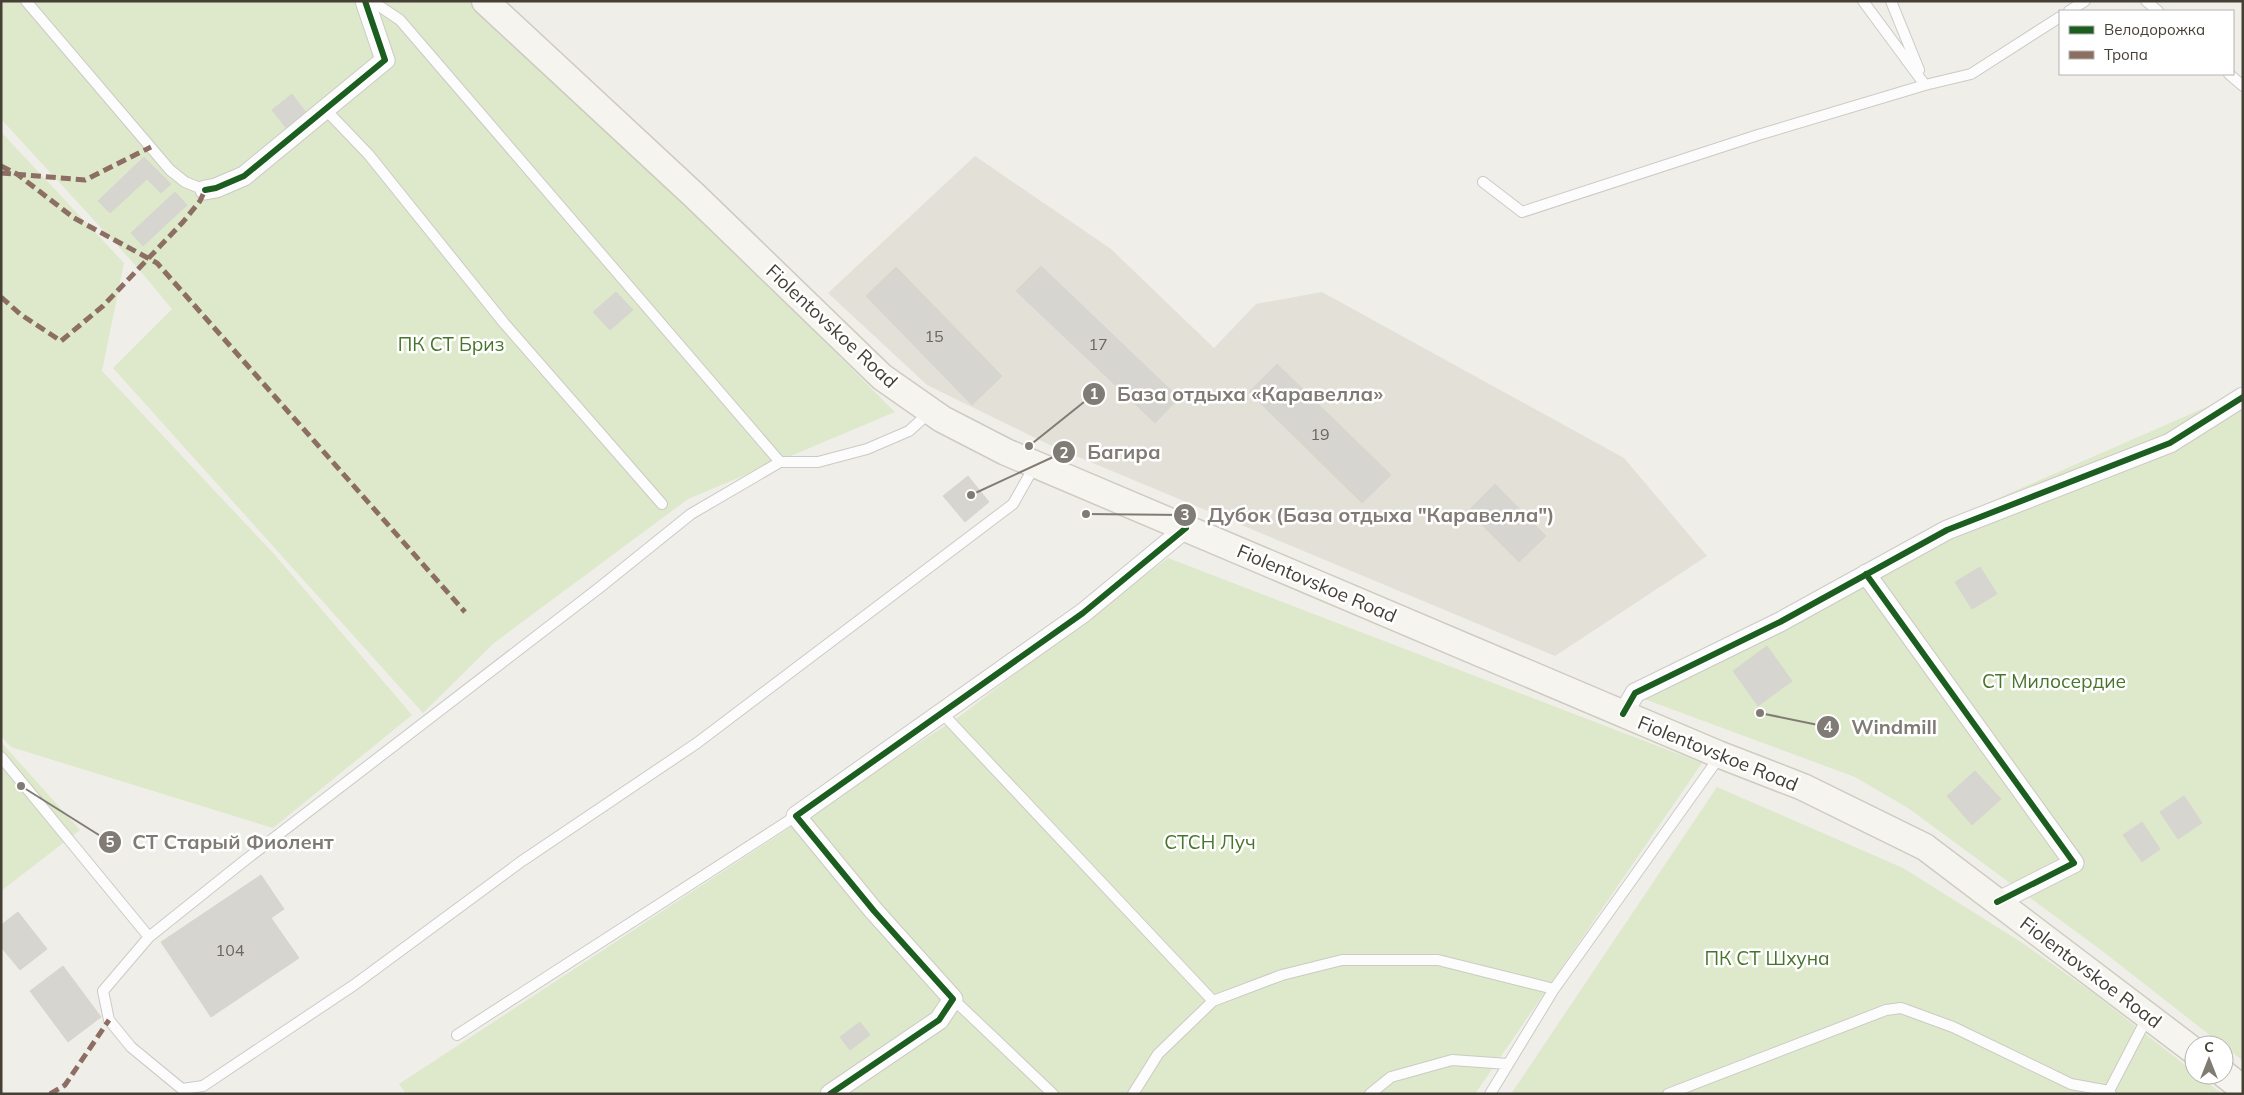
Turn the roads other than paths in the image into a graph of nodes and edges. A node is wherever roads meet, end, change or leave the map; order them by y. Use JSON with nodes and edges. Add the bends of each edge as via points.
{"nodes":[{"id":1,"x":26,"y":1,"type":"edge"},
{"id":2,"x":365,"y":1,"type":"edge"},
{"id":3,"x":372,"y":1,"type":"edge"},
{"id":4,"x":485,"y":1,"type":"edge"},
{"id":5,"x":1863,"y":1,"type":"edge"},
{"id":6,"x":1890,"y":1,"type":"edge"},
{"id":7,"x":2085,"y":1,"type":"edge"},
{"id":8,"x":2146,"y":1,"type":"edge"},
{"id":9,"x":2071,"y":10,"type":"edge"},
{"id":10,"x":2157,"y":10,"type":"edge"},
{"id":11,"x":2059,"y":18,"type":"edge"},
{"id":12,"x":2230,"y":75,"type":"edge"},
{"id":13,"x":1925,"y":85,"type":"junction"},
{"id":14,"x":2243,"y":86,"type":"edge"},
{"id":15,"x":325,"y":109,"type":"junction"},
{"id":16,"x":1483,"y":182,"type":"dead end"},
{"id":17,"x":204,"y":190,"type":"joint"},
{"id":18,"x":2243,"y":397,"type":"edge"},
{"id":19,"x":930,"y":411,"type":"junction"},
{"id":20,"x":780,"y":462,"type":"junction"},
{"id":21,"x":1035,"y":464,"type":"junction"},
{"id":22,"x":662,"y":504,"type":"dead end"},
{"id":23,"x":1186,"y":528,"type":"junction"},
{"id":24,"x":1866,"y":574,"type":"junction"},
{"id":25,"x":942,"y":713,"type":"junction"},
{"id":26,"x":1623,"y":714,"type":"junction"},
{"id":27,"x":1718,"y":754,"type":"junction"},
{"id":28,"x":1,"y":757,"type":"edge"},
{"id":29,"x":796,"y":816,"type":"junction"},
{"id":30,"x":1998,"y":902,"type":"junction"},
{"id":31,"x":149,"y":937,"type":"junction"},
{"id":32,"x":1554,"y":990,"type":"junction"},
{"id":33,"x":953,"y":998,"type":"junction"},
{"id":34,"x":1213,"y":1002,"type":"junction"},
{"id":35,"x":2149,"y":1015,"type":"junction"},
{"id":36,"x":457,"y":1035,"type":"dead end"},
{"id":37,"x":2184,"y":1043,"type":"edge"},
{"id":38,"x":1508,"y":1064,"type":"junction"},
{"id":39,"x":206,"y":1090,"type":"edge"},
{"id":40,"x":2110,"y":1092,"type":"edge"},
{"id":41,"x":830,"y":1094,"type":"edge"},
{"id":42,"x":1053,"y":1094,"type":"edge"},
{"id":43,"x":1133,"y":1094,"type":"edge"},
{"id":44,"x":1370,"y":1094,"type":"edge"},
{"id":45,"x":1490,"y":1094,"type":"edge"},
{"id":46,"x":1668,"y":1094,"type":"edge"}],
"edges":[{"from":1,"to":17,"type":"lane","via":[[170,170],[184,182]]},
{"from":2,"to":15,"type":"street","via":[[385,60]]},
{"from":3,"to":20,"type":"lane","via":[[400,20]]},
{"from":4,"to":19,"type":"main road","name":"Fiolentovskoe Road","via":[[695,196],[882,377]]},
{"from":5,"to":13,"type":"lane"},
{"from":6,"to":13,"type":"lane"},
{"from":7,"to":9,"type":"lane"},
{"from":8,"to":10,"type":"lane"},
{"from":11,"to":13,"type":"lane","via":[[1971,74]]},
{"from":12,"to":14,"type":"lane"},
{"from":13,"to":16,"type":"lane","via":[[1758,135],[1522,212]]},
{"from":15,"to":17,"type":"street","via":[[244,176]]},
{"from":15,"to":22,"type":"lane","via":[[369,155],[504,322]]},
{"from":18,"to":24,"type":"street","via":[[2170,443],[1947,530]]},
{"from":19,"to":20,"type":"lane","via":[[909,431],[867,449],[818,462]]},
{"from":19,"to":21,"type":"main road","name":"Fiolentovskoe Road"},
{"from":20,"to":31,"type":"lane","via":[[692,514]]},
{"from":21,"to":23,"type":"main road","name":"Fiolentovskoe Road"},
{"from":21,"to":39,"type":"lane","via":[[1013,504],[697,743],[522,861]]},
{"from":23,"to":25,"type":"street","via":[[1083,613]]},
{"from":23,"to":26,"type":"main road","name":"Fiolentovskoe Road"},
{"from":24,"to":26,"type":"street","via":[[1780,622],[1635,693]]},
{"from":24,"to":30,"type":"street","via":[[2074,863]]},
{"from":25,"to":29,"type":"street"},
{"from":25,"to":34,"type":"lane"},
{"from":26,"to":27,"type":"main road","name":"Fiolentovskoe Road"},
{"from":27,"to":30,"type":"main road","name":"Fiolentovskoe Road","via":[[1803,787],[1925,847]]},
{"from":27,"to":32,"type":"lane"},
{"from":28,"to":31,"type":"lane"},
{"from":29,"to":33,"type":"street","via":[[874,912]]},
{"from":29,"to":36,"type":"lane"},
{"from":30,"to":35,"type":"main road","name":"Fiolentovskoe Road"},
{"from":31,"to":39,"type":"lane","via":[[103,991],[109,1020],[131,1047],[182,1089]]},
{"from":32,"to":34,"type":"lane","via":[[1438,960],[1342,960],[1282,975]]},
{"from":32,"to":38,"type":"lane"},
{"from":33,"to":41,"type":"street","via":[[938,1020]]},
{"from":33,"to":42,"type":"lane"},
{"from":34,"to":43,"type":"lane","via":[[1158,1054]]},
{"from":35,"to":37,"type":"main road","name":"Fiolentovskoe Road"},
{"from":35,"to":40,"type":"lane"},
{"from":38,"to":44,"type":"lane","via":[[1452,1060],[1391,1077]]},
{"from":38,"to":45,"type":"lane"},
{"from":40,"to":46,"type":"lane","via":[[2071,1084],[1953,1027],[1901,1008],[1886,1010]]}]}
